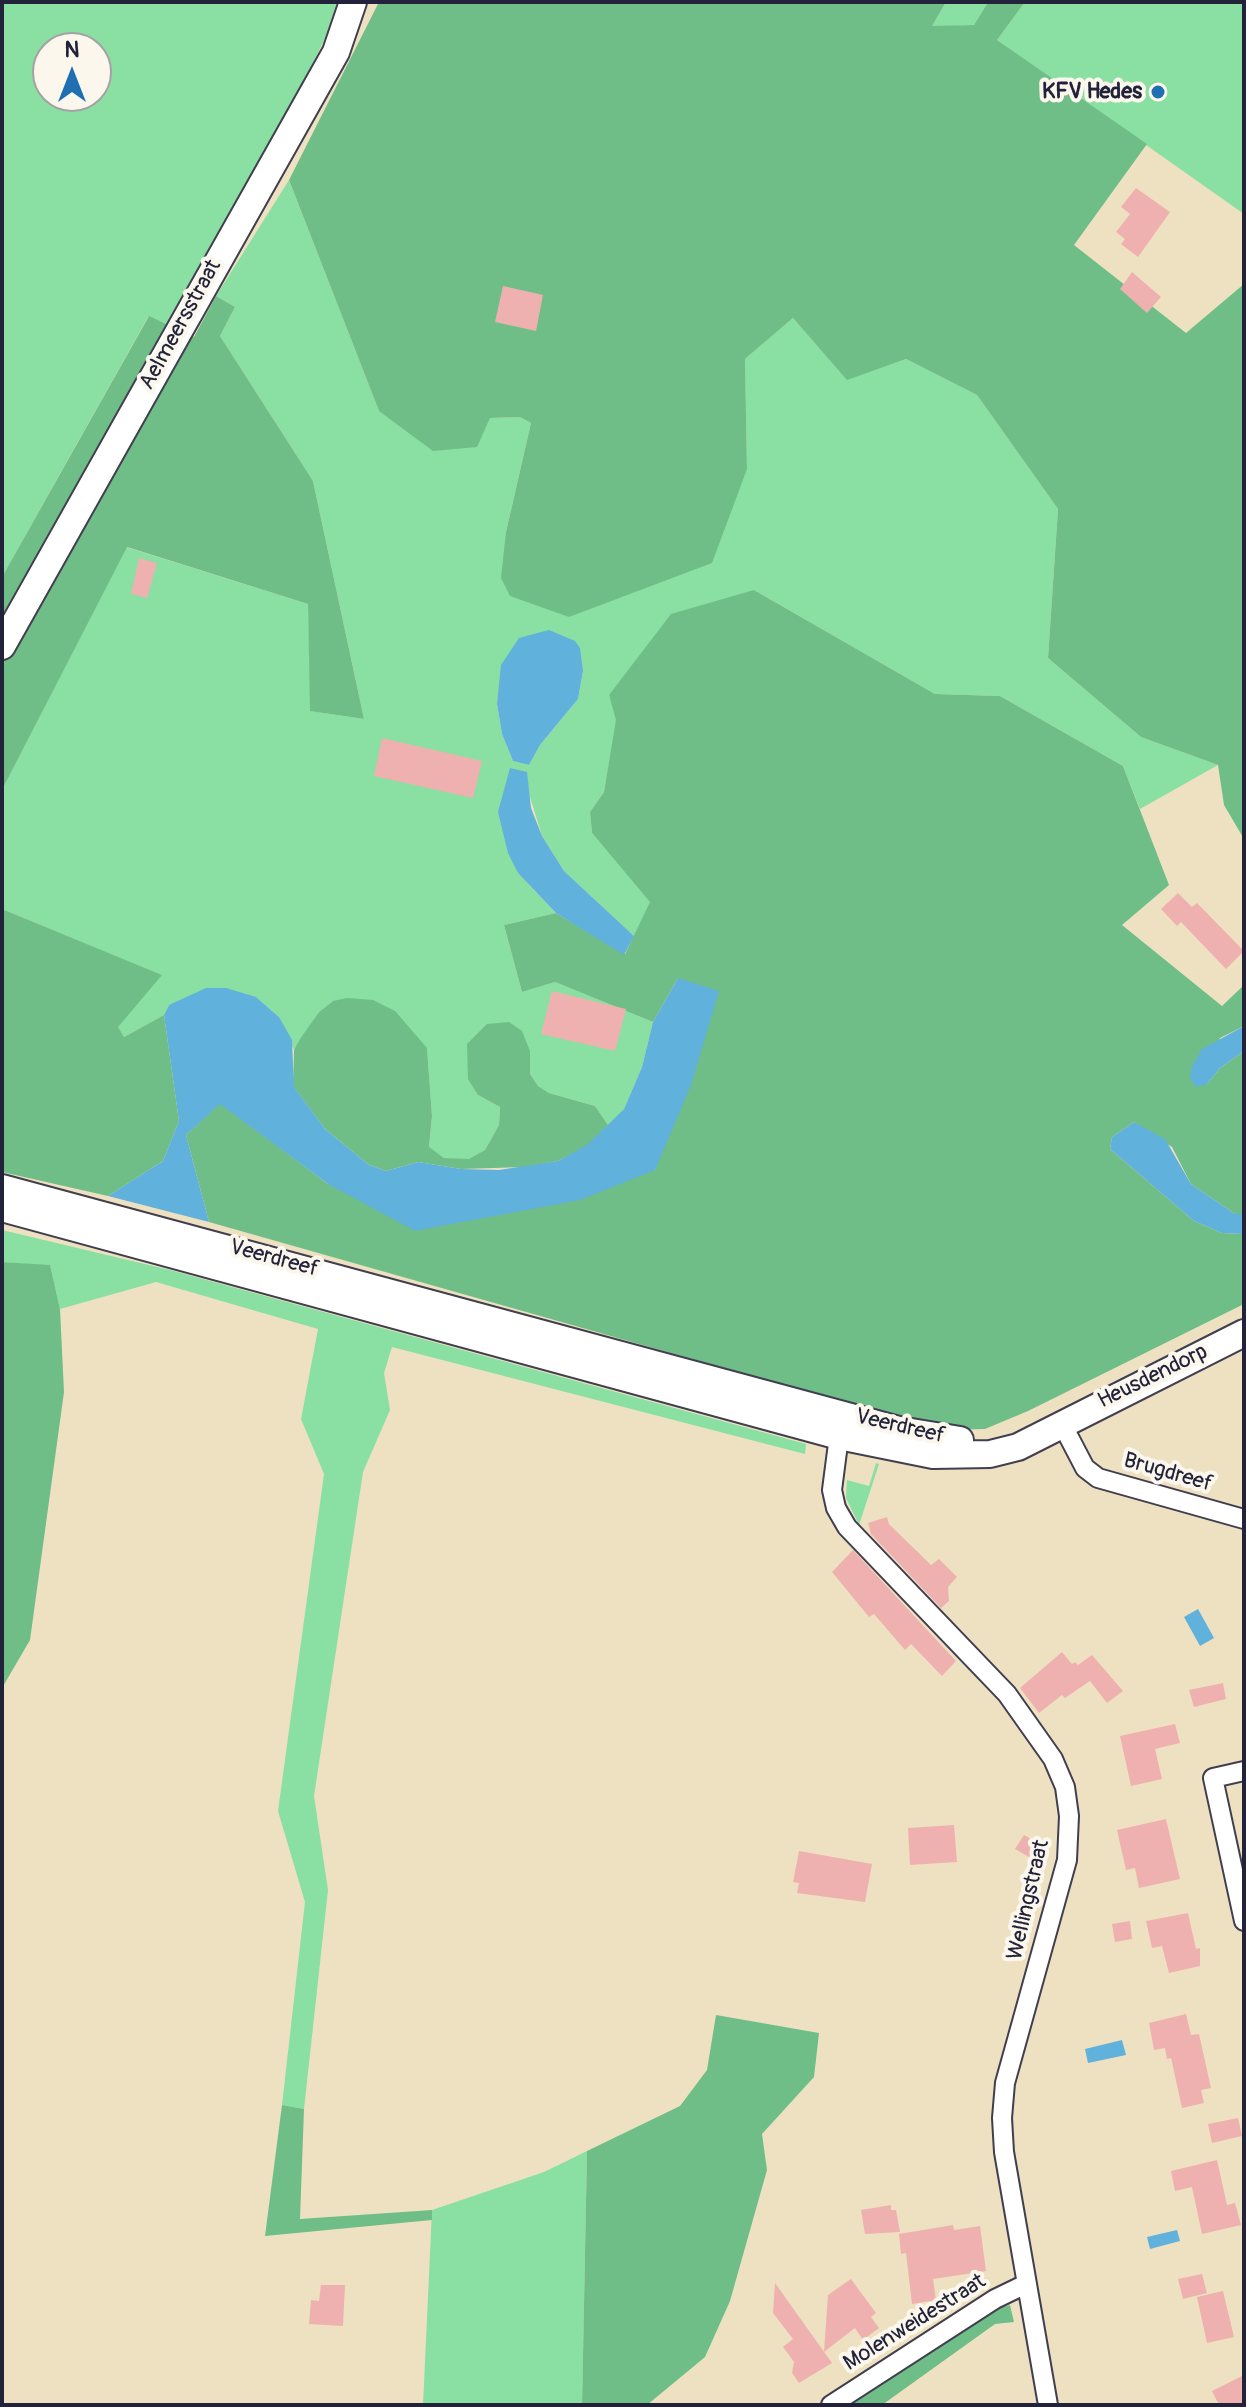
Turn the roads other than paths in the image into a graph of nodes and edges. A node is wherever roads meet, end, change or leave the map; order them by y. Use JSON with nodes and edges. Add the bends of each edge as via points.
{"nodes":[{"id":1,"x":353,"y":2,"type":"edge"},
{"id":2,"x":2,"y":646,"type":"edge"},
{"id":3,"x":2,"y":1188,"type":"edge"},
{"id":4,"x":2,"y":1208,"type":"edge"},
{"id":5,"x":369,"y":1296,"type":"junction"},
{"id":6,"x":1244,"y":1333,"type":"edge"},
{"id":7,"x":1061,"y":1422,"type":"junction"},
{"id":8,"x":843,"y":1426,"type":"junction"},
{"id":9,"x":1244,"y":1519,"type":"edge"},
{"id":10,"x":1244,"y":1771,"type":"edge"},
{"id":11,"x":1244,"y":1921,"type":"edge"},
{"id":12,"x":1026,"y":2284,"type":"junction"},
{"id":13,"x":831,"y":2405,"type":"edge"},
{"id":14,"x":1048,"y":2405,"type":"edge"}],
"edges":[{"from":1,"to":2,"type":"main road","name":"Aelmeersstraat","via":[[336,52]]},
{"from":3,"to":5,"type":"main road","name":"Veerdreef"},
{"from":4,"to":5,"type":"main road","name":"Veerdreef"},
{"from":5,"to":8,"type":"main road","name":"Veerdreef"},
{"from":6,"to":7,"type":"main road","name":"Heusdendorp"},
{"from":7,"to":8,"type":"main road","name":"Veerdreef","via":[[966,1441]]},
{"from":7,"to":9,"type":"street","name":"Brugdreef","via":[[1085,1468],[1098,1478]]},
{"from":8,"to":12,"type":"street","name":"Wellingstraat","via":[[832,1490],[847,1527],[1007,1694],[1053,1759],[1065,1787],[1067,1860],[1005,2083],[1002,2118]]},
{"from":10,"to":11,"type":"street","via":[[1213,1778]]},
{"from":12,"to":13,"type":"street","name":"Molenweidestraat"},
{"from":12,"to":14,"type":"street","name":"Wellingstraat"}]}
